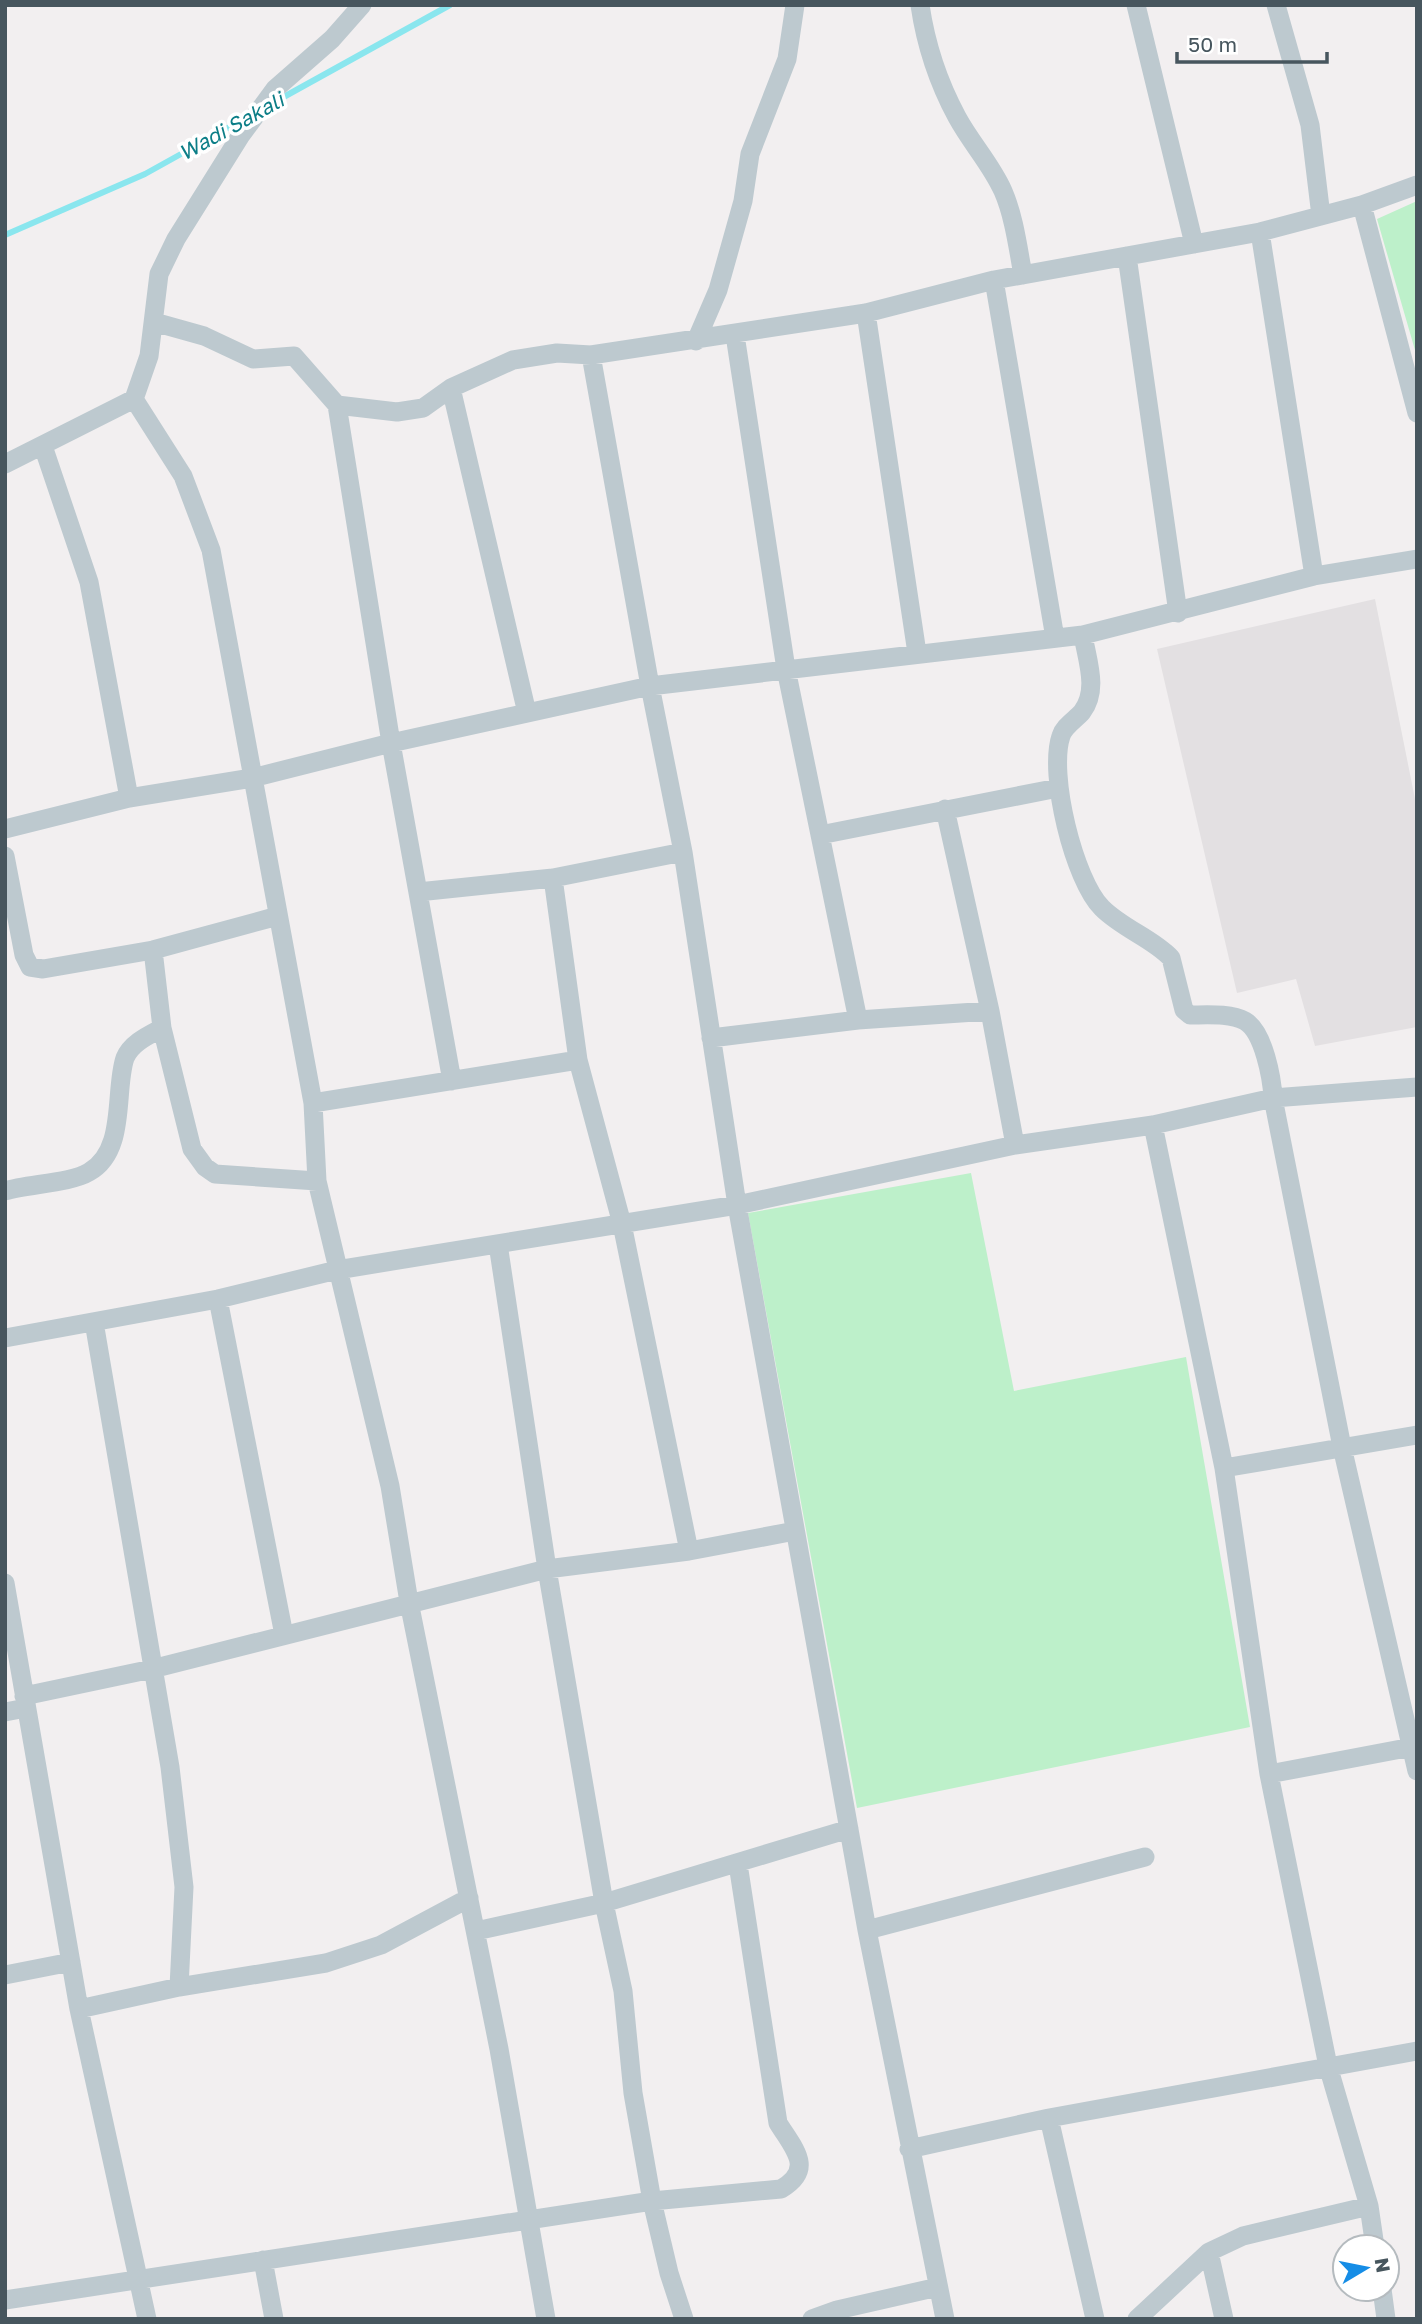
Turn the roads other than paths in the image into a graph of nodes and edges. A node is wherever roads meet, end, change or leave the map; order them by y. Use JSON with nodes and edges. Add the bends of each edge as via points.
{"nodes":[{"id":1,"x":362,"y":5,"type":"edge"},
{"id":2,"x":795,"y":5,"type":"edge"},
{"id":3,"x":920,"y":5,"type":"edge"},
{"id":4,"x":1136,"y":5,"type":"edge"},
{"id":5,"x":1276,"y":5,"type":"edge"},
{"id":6,"x":1417,"y":185,"type":"edge"},
{"id":7,"x":1362,"y":205,"type":"junction"},
{"id":8,"x":1321,"y":216,"type":"junction"},
{"id":9,"x":1260,"y":232,"type":"junction"},
{"id":10,"x":1194,"y":244,"type":"junction"},
{"id":11,"x":1128,"y":256,"type":"junction"},
{"id":12,"x":1023,"y":275,"type":"junction"},
{"id":13,"x":994,"y":281,"type":"junction"},
{"id":14,"x":866,"y":313,"type":"junction"},
{"id":15,"x":154,"y":322,"type":"junction"},
{"id":16,"x":735,"y":335,"type":"junction"},
{"id":17,"x":696,"y":341,"type":"junction"},
{"id":18,"x":591,"y":355,"type":"junction"},
{"id":19,"x":452,"y":388,"type":"junction"},
{"id":20,"x":134,"y":399,"type":"junction"},
{"id":21,"x":337,"y":405,"type":"junction"},
{"id":22,"x":1417,"y":413,"type":"edge"},
{"id":23,"x":43,"y":446,"type":"junction"},
{"id":24,"x":5,"y":464,"type":"edge"},
{"id":25,"x":1417,"y":559,"type":"edge"},
{"id":26,"x":1314,"y":576,"type":"junction"},
{"id":27,"x":1178,"y":613,"type":"junction"},
{"id":28,"x":1083,"y":635,"type":"junction"},
{"id":29,"x":1055,"y":638,"type":"junction"},
{"id":30,"x":917,"y":653,"type":"junction"},
{"id":31,"x":786,"y":669,"type":"junction"},
{"id":32,"x":650,"y":686,"type":"junction"},
{"id":33,"x":527,"y":713,"type":"junction"},
{"id":34,"x":391,"y":743,"type":"junction"},
{"id":35,"x":252,"y":778,"type":"junction"},
{"id":36,"x":1058,"y":788,"type":"junction"},
{"id":37,"x":129,"y":798,"type":"junction"},
{"id":38,"x":945,"y":809,"type":"junction"},
{"id":39,"x":5,"y":829,"type":"edge"},
{"id":40,"x":820,"y":835,"type":"junction"},
{"id":41,"x":683,"y":852,"type":"junction"},
{"id":42,"x":5,"y":856,"type":"edge"},
{"id":43,"x":553,"y":878,"type":"junction"},
{"id":44,"x":418,"y":892,"type":"junction"},
{"id":45,"x":278,"y":916,"type":"junction"},
{"id":46,"x":153,"y":950,"type":"junction"},
{"id":47,"x":990,"y":1011,"type":"junction"},
{"id":48,"x":858,"y":1020,"type":"junction"},
{"id":49,"x":162,"y":1028,"type":"junction"},
{"id":50,"x":711,"y":1038,"type":"junction"},
{"id":51,"x":578,"y":1060,"type":"junction"},
{"id":52,"x":452,"y":1081,"type":"junction"},
{"id":53,"x":1416,"y":1092,"type":"edge"},
{"id":54,"x":1273,"y":1098,"type":"junction"},
{"id":55,"x":313,"y":1103,"type":"junction"},
{"id":56,"x":1153,"y":1125,"type":"junction"},
{"id":57,"x":1014,"y":1145,"type":"junction"},
{"id":58,"x":317,"y":1181,"type":"junction"},
{"id":59,"x":5,"y":1191,"type":"edge"},
{"id":60,"x":737,"y":1205,"type":"junction"},
{"id":61,"x":622,"y":1224,"type":"junction"},
{"id":62,"x":498,"y":1244,"type":"junction"},
{"id":63,"x":337,"y":1270,"type":"junction"},
{"id":64,"x":218,"y":1299,"type":"junction"},
{"id":65,"x":94,"y":1322,"type":"junction"},
{"id":66,"x":5,"y":1338,"type":"edge"},
{"id":67,"x":1417,"y":1435,"type":"edge"},
{"id":68,"x":1342,"y":1447,"type":"junction"},
{"id":69,"x":1224,"y":1468,"type":"junction"},
{"id":70,"x":796,"y":1531,"type":"junction"},
{"id":71,"x":689,"y":1551,"type":"junction"},
{"id":72,"x":547,"y":1569,"type":"junction"},
{"id":73,"x":5,"y":1583,"type":"edge"},
{"id":74,"x":409,"y":1602,"type":"junction"},
{"id":75,"x":284,"y":1634,"type":"junction"},
{"id":76,"x":152,"y":1669,"type":"junction"},
{"id":77,"x":25,"y":1702,"type":"junction"},
{"id":78,"x":5,"y":1712,"type":"edge"},
{"id":79,"x":1415,"y":1747,"type":"edge"},
{"id":80,"x":1417,"y":1772,"type":"edge"},
{"id":81,"x":1269,"y":1774,"type":"junction"},
{"id":82,"x":849,"y":1829,"type":"junction"},
{"id":83,"x":1145,"y":1857,"type":"dead end"},
{"id":84,"x":738,"y":1864,"type":"junction"},
{"id":85,"x":469,"y":1898,"type":"junction"},
{"id":86,"x":604,"y":1903,"type":"junction"},
{"id":87,"x":867,"y":1930,"type":"junction"},
{"id":88,"x":476,"y":1931,"type":"junction"},
{"id":89,"x":71,"y":1962,"type":"junction"},
{"id":90,"x":5,"y":1975,"type":"edge"},
{"id":91,"x":179,"y":1987,"type":"junction"},
{"id":92,"x":79,"y":2009,"type":"junction"},
{"id":93,"x":1417,"y":2051,"type":"edge"},
{"id":94,"x":1328,"y":2066,"type":"junction"},
{"id":95,"x":1049,"y":2118,"type":"junction"},
{"id":96,"x":909,"y":2149,"type":"junction"},
{"id":97,"x":652,"y":2201,"type":"junction"},
{"id":98,"x":1369,"y":2206,"type":"junction"},
{"id":99,"x":528,"y":2220,"type":"junction"},
{"id":100,"x":1373,"y":2233,"type":"edge"},
{"id":101,"x":1209,"y":2252,"type":"junction"},
{"id":102,"x":262,"y":2260,"type":"junction"},
{"id":103,"x":139,"y":2277,"type":"junction"},
{"id":104,"x":939,"y":2287,"type":"junction"},
{"id":105,"x":5,"y":2300,"type":"edge"},
{"id":106,"x":148,"y":2319,"type":"edge"},
{"id":107,"x":274,"y":2319,"type":"edge"},
{"id":108,"x":546,"y":2319,"type":"edge"},
{"id":109,"x":684,"y":2319,"type":"edge"},
{"id":110,"x":812,"y":2319,"type":"edge"},
{"id":111,"x":945,"y":2319,"type":"edge"},
{"id":112,"x":1095,"y":2319,"type":"edge"},
{"id":113,"x":1137,"y":2319,"type":"edge"},
{"id":114,"x":1224,"y":2319,"type":"edge"}],
"edges":[{"from":1,"to":15,"type":"street","via":[[332,39],[275,89],[241,135],[165,259],[156,289]]},
{"from":2,"to":17,"type":"street","via":[[787,59],[750,155],[743,201],[718,290]]},
{"from":3,"to":12,"type":"street","via":[[923,34],[943,86],[1005,195]]},
{"from":4,"to":10,"type":"street"},
{"from":5,"to":8,"type":"street","via":[[1310,125]]},
{"from":6,"to":7,"type":"street"},
{"from":7,"to":8,"type":"street"},
{"from":7,"to":22,"type":"street"},
{"from":8,"to":9,"type":"street"},
{"from":9,"to":10,"type":"street"},
{"from":9,"to":26,"type":"street"},
{"from":10,"to":11,"type":"street"},
{"from":11,"to":12,"type":"street"},
{"from":11,"to":27,"type":"street"},
{"from":12,"to":13,"type":"street"},
{"from":13,"to":14,"type":"street"},
{"from":13,"to":29,"type":"street"},
{"from":14,"to":16,"type":"street"},
{"from":14,"to":30,"type":"street"},
{"from":15,"to":20,"type":"street","via":[[149,356]]},
{"from":15,"to":21,"type":"street","via":[[204,336],[253,359],[294,356]]},
{"from":16,"to":17,"type":"street"},
{"from":16,"to":31,"type":"street"},
{"from":17,"to":18,"type":"street"},
{"from":18,"to":19,"type":"street","via":[[557,353],[513,360]]},
{"from":18,"to":32,"type":"street"},
{"from":19,"to":21,"type":"street","via":[[423,408],[397,412]]},
{"from":19,"to":33,"type":"street"},
{"from":20,"to":23,"type":"street"},
{"from":20,"to":35,"type":"street","via":[[183,476],[211,550]]},
{"from":21,"to":34,"type":"street"},
{"from":23,"to":24,"type":"street"},
{"from":23,"to":37,"type":"street","via":[[89,582]]},
{"from":25,"to":26,"type":"street"},
{"from":26,"to":27,"type":"street"},
{"from":27,"to":28,"type":"street"},
{"from":28,"to":29,"type":"street"},
{"from":28,"to":36,"type":"street","via":[[1092,689],[1089,703],[1061,734]]},
{"from":29,"to":30,"type":"street"},
{"from":30,"to":31,"type":"street"},
{"from":31,"to":32,"type":"street"},
{"from":31,"to":40,"type":"street"},
{"from":32,"to":33,"type":"street"},
{"from":32,"to":41,"type":"street"},
{"from":33,"to":34,"type":"street"},
{"from":34,"to":35,"type":"street"},
{"from":34,"to":44,"type":"street"},
{"from":35,"to":37,"type":"street"},
{"from":35,"to":45,"type":"street"},
{"from":36,"to":38,"type":"street"},
{"from":36,"to":54,"type":"street","via":[[1089,892],[1122,926],[1171,958],[1184,1010],[1190,1015],[1246,1022],[1254,1030],[1272,1073]]},
{"from":37,"to":39,"type":"street"},
{"from":38,"to":40,"type":"street"},
{"from":38,"to":47,"type":"street"},
{"from":40,"to":48,"type":"street"},
{"from":41,"to":43,"type":"street"},
{"from":41,"to":50,"type":"street"},
{"from":42,"to":46,"type":"street","via":[[30,967],[43,969]]},
{"from":43,"to":44,"type":"street"},
{"from":43,"to":51,"type":"street"},
{"from":44,"to":52,"type":"street"},
{"from":45,"to":46,"type":"street"},
{"from":45,"to":55,"type":"street"},
{"from":46,"to":49,"type":"street"},
{"from":47,"to":48,"type":"street"},
{"from":47,"to":57,"type":"street"},
{"from":48,"to":50,"type":"street"},
{"from":49,"to":58,"type":"street","via":[[192,1149],[205,1167],[215,1174]]},
{"from":49,"to":59,"type":"street","via":[[138,1041],[125,1058],[116,1127],[104,1160],[88,1173]]},
{"from":50,"to":60,"type":"street"},
{"from":51,"to":52,"type":"street"},
{"from":51,"to":61,"type":"street"},
{"from":52,"to":55,"type":"street"},
{"from":53,"to":54,"type":"street"},
{"from":54,"to":56,"type":"street"},
{"from":54,"to":68,"type":"street"},
{"from":55,"to":58,"type":"street"},
{"from":56,"to":57,"type":"street"},
{"from":56,"to":69,"type":"street"},
{"from":57,"to":60,"type":"street"},
{"from":58,"to":63,"type":"street"},
{"from":60,"to":61,"type":"street"},
{"from":60,"to":70,"type":"street"},
{"from":61,"to":62,"type":"street"},
{"from":61,"to":71,"type":"street"},
{"from":62,"to":63,"type":"street"},
{"from":62,"to":72,"type":"street"},
{"from":63,"to":64,"type":"street"},
{"from":63,"to":74,"type":"street","via":[[390,1486]]},
{"from":64,"to":65,"type":"street"},
{"from":64,"to":75,"type":"street"},
{"from":65,"to":66,"type":"street"},
{"from":65,"to":76,"type":"street"},
{"from":67,"to":68,"type":"street"},
{"from":68,"to":69,"type":"street"},
{"from":68,"to":79,"type":"street"},
{"from":69,"to":81,"type":"street"},
{"from":70,"to":71,"type":"street"},
{"from":70,"to":82,"type":"street"},
{"from":71,"to":72,"type":"street"},
{"from":72,"to":74,"type":"street"},
{"from":72,"to":86,"type":"street"},
{"from":73,"to":77,"type":"street"},
{"from":74,"to":75,"type":"street"},
{"from":74,"to":85,"type":"street"},
{"from":75,"to":76,"type":"street"},
{"from":76,"to":77,"type":"street"},
{"from":76,"to":91,"type":"street","via":[[170,1767],[184,1887]]},
{"from":77,"to":78,"type":"street"},
{"from":77,"to":89,"type":"street"},
{"from":79,"to":80,"type":"street"},
{"from":79,"to":81,"type":"street"},
{"from":81,"to":94,"type":"street"},
{"from":82,"to":84,"type":"street"},
{"from":82,"to":87,"type":"street"},
{"from":83,"to":87,"type":"street"},
{"from":84,"to":86,"type":"street"},
{"from":84,"to":97,"type":"street","via":[[778,2123],[799,2159],[800,2171],[796,2180],[781,2189]]},
{"from":85,"to":88,"type":"street"},
{"from":85,"to":91,"type":"street","via":[[381,1945],[326,1964]]},
{"from":86,"to":88,"type":"street"},
{"from":86,"to":97,"type":"street","via":[[623,1991],[633,2093]]},
{"from":87,"to":96,"type":"street"},
{"from":88,"to":99,"type":"street"},
{"from":89,"to":90,"type":"street"},
{"from":89,"to":92,"type":"street"},
{"from":91,"to":92,"type":"street"},
{"from":92,"to":103,"type":"street"},
{"from":93,"to":94,"type":"street"},
{"from":94,"to":95,"type":"street"},
{"from":94,"to":98,"type":"street"},
{"from":95,"to":96,"type":"street"},
{"from":95,"to":112,"type":"street"},
{"from":96,"to":104,"type":"street"},
{"from":97,"to":99,"type":"street"},
{"from":97,"to":109,"type":"street"},
{"from":98,"to":100,"type":"street"},
{"from":98,"to":101,"type":"street","via":[[1242,2236]]},
{"from":99,"to":102,"type":"street"},
{"from":99,"to":108,"type":"street"},
{"from":101,"to":113,"type":"street"},
{"from":101,"to":114,"type":"street"},
{"from":102,"to":103,"type":"street"},
{"from":102,"to":107,"type":"street"},
{"from":103,"to":105,"type":"street"},
{"from":103,"to":106,"type":"street"},
{"from":104,"to":110,"type":"street"},
{"from":104,"to":111,"type":"street"}]}
